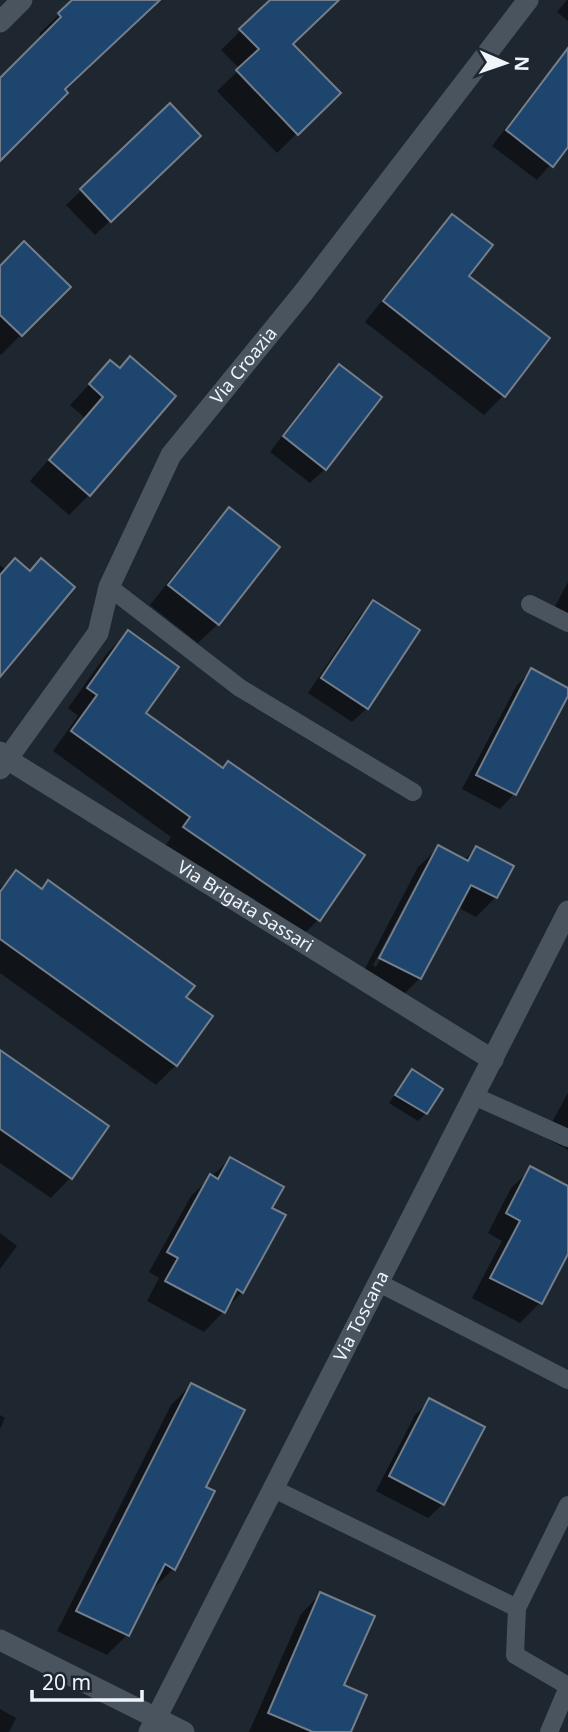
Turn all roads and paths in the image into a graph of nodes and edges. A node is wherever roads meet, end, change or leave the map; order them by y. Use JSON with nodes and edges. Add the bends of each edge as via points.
{"nodes":[{"id":1,"x":22,"y":0,"type":"edge"},
{"id":2,"x":528,"y":0,"type":"edge"},
{"id":3,"x":0,"y":22,"type":"edge"},
{"id":4,"x":109,"y":587,"type":"junction"},
{"id":5,"x":530,"y":604,"type":"dead end"},
{"id":6,"x":568,"y":623,"type":"edge"},
{"id":7,"x":2,"y":760,"type":"edge"},
{"id":8,"x":413,"y":792,"type":"dead end"},
{"id":9,"x":568,"y":911,"type":"edge"},
{"id":10,"x":493,"y":1060,"type":"junction"},
{"id":11,"x":474,"y":1096,"type":"junction"},
{"id":12,"x":568,"y":1138,"type":"edge"},
{"id":13,"x":379,"y":1283,"type":"junction"},
{"id":14,"x":568,"y":1380,"type":"edge"},
{"id":15,"x":274,"y":1489,"type":"junction"},
{"id":16,"x":568,"y":1505,"type":"edge"},
{"id":17,"x":517,"y":1608,"type":"junction"},
{"id":18,"x":0,"y":1640,"type":"edge"},
{"id":19,"x":568,"y":1686,"type":"edge"},
{"id":20,"x":152,"y":1726,"type":"edge"},
{"id":21,"x":184,"y":1732,"type":"edge"},
{"id":22,"x":549,"y":1732,"type":"edge"}],
"edges":[{"from":1,"to":3,"type":"street"},
{"from":2,"to":4,"type":"street","name":"Via Croazia","via":[[303,293],[171,455]]},
{"from":4,"to":7,"type":"street","name":"Via Croazia","via":[[98,633]]},
{"from":4,"to":8,"type":"lane","via":[[240,688]]},
{"from":5,"to":6,"type":"lane"},
{"from":7,"to":10,"type":"street","name":"Via Brigata Sassari"},
{"from":9,"to":10,"type":"street","name":"Via Toscana"},
{"from":10,"to":11,"type":"street","name":"Via Toscana"},
{"from":11,"to":12,"type":"lane"},
{"from":11,"to":13,"type":"street","name":"Via Toscana"},
{"from":13,"to":14,"type":"lane"},
{"from":13,"to":15,"type":"street","name":"Via Toscana"},
{"from":15,"to":17,"type":"lane"},
{"from":15,"to":20,"type":"street","name":"Via Toscana"},
{"from":16,"to":17,"type":"lane"},
{"from":17,"to":19,"type":"lane","via":[[515,1655]]},
{"from":18,"to":20,"type":"street"},
{"from":19,"to":22,"type":"lane"},
{"from":20,"to":21,"type":"street"}]}
